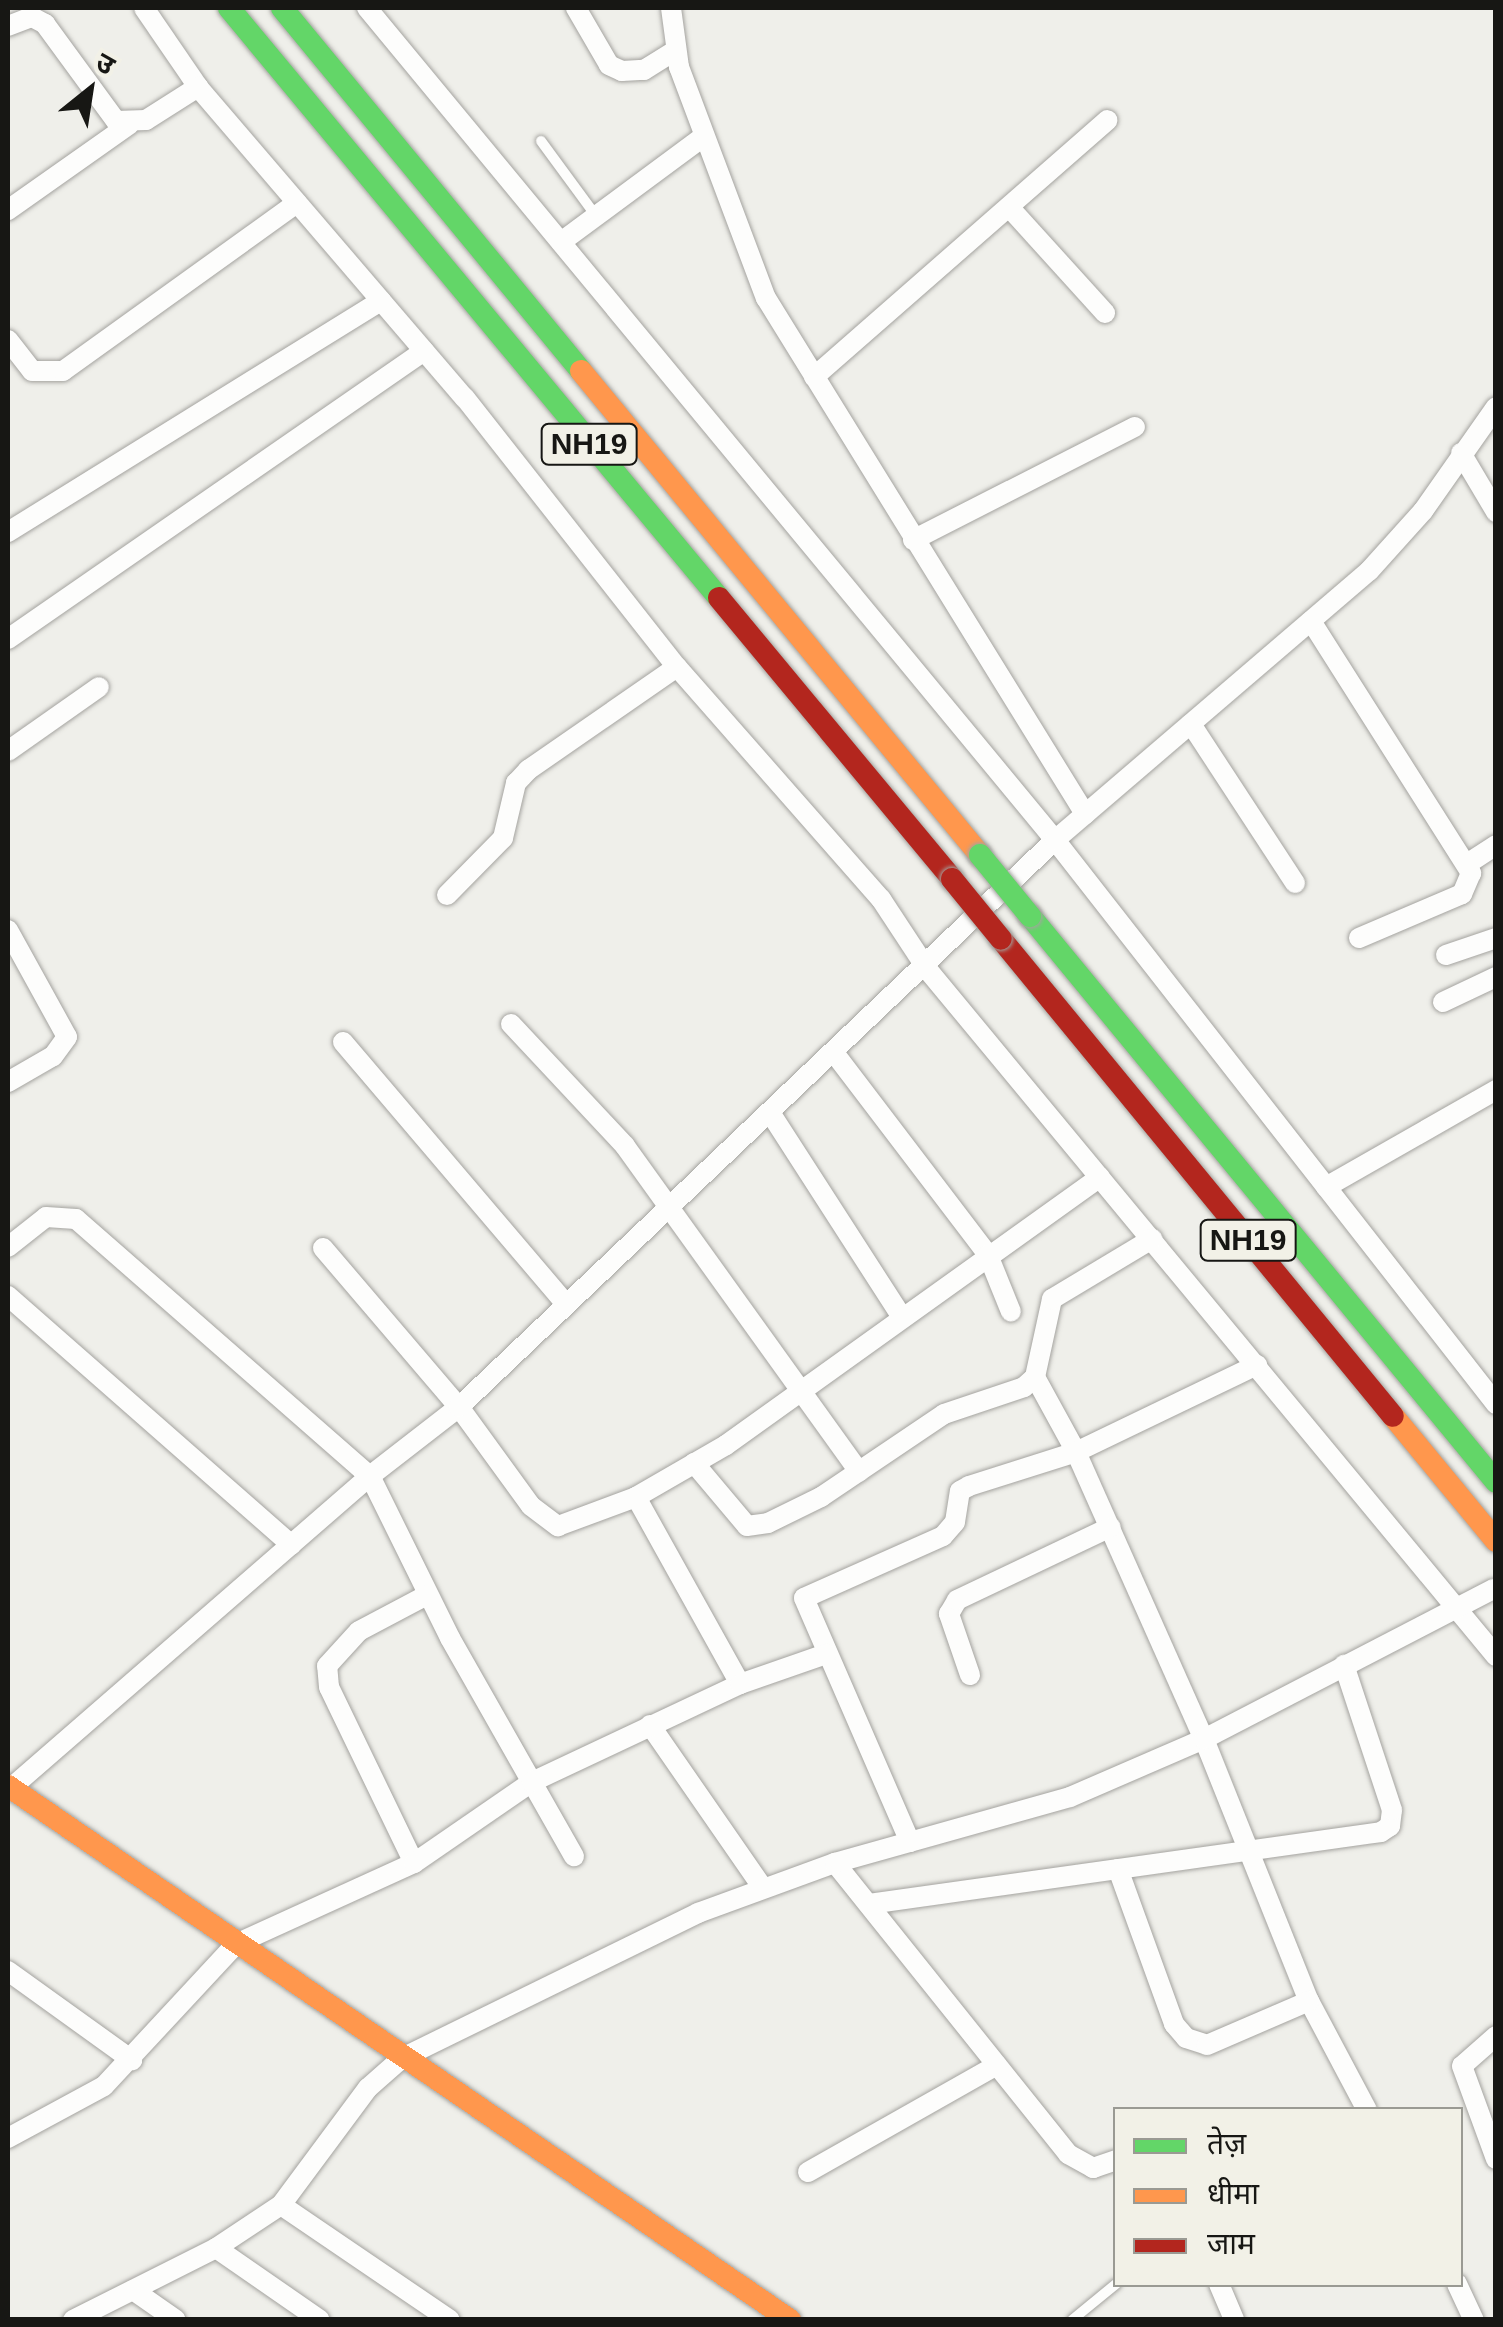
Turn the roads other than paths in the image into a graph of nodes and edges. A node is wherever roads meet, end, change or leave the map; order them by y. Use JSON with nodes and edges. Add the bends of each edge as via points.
{"nodes":[{"id":1,"x":144,"y":8,"type":"edge"},
{"id":2,"x":229,"y":8,"type":"edge"},
{"id":3,"x":282,"y":8,"type":"edge"},
{"id":4,"x":367,"y":8,"type":"edge"},
{"id":5,"x":576,"y":8,"type":"edge"},
{"id":6,"x":671,"y":8,"type":"edge"},
{"id":7,"x":8,"y":26,"type":"edge"},
{"id":8,"x":676,"y":50,"type":"junction"},
{"id":9,"x":198,"y":87,"type":"junction"},
{"id":10,"x":1108,"y":120,"type":"dead end"},
{"id":11,"x":130,"y":124,"type":"junction"},
{"id":12,"x":704,"y":136,"type":"junction"},
{"id":13,"x":541,"y":141,"type":"dead end"},
{"id":14,"x":297,"y":203,"type":"junction"},
{"id":15,"x":1009,"y":207,"type":"junction"},
{"id":16,"x":8,"y":210,"type":"edge"},
{"id":17,"x":596,"y":216,"type":"junction"},
{"id":18,"x":561,"y":242,"type":"junction"},
{"id":19,"x":381,"y":301,"type":"junction"},
{"id":20,"x":1106,"y":313,"type":"dead end"},
{"id":21,"x":8,"y":340,"type":"edge"},
{"id":22,"x":424,"y":351,"type":"junction"},
{"id":23,"x":814,"y":377,"type":"junction"},
{"id":24,"x":1496,"y":407,"type":"edge"},
{"id":25,"x":1135,"y":428,"type":"dead end"},
{"id":26,"x":1461,"y":454,"type":"junction"},
{"id":27,"x":1496,"y":512,"type":"edge"},
{"id":28,"x":8,"y":532,"type":"edge"},
{"id":29,"x":913,"y":540,"type":"junction"},
{"id":30,"x":1310,"y":621,"type":"junction"},
{"id":31,"x":8,"y":639,"type":"edge"},
{"id":32,"x":677,"y":667,"type":"junction"},
{"id":33,"x":99,"y":687,"type":"dead end"},
{"id":34,"x":1191,"y":724,"type":"junction"},
{"id":35,"x":8,"y":751,"type":"edge"},
{"id":36,"x":1085,"y":814,"type":"junction"},
{"id":37,"x":1055,"y":840,"type":"junction"},
{"id":38,"x":1496,"y":845,"type":"edge"},
{"id":39,"x":1467,"y":864,"type":"junction"},
{"id":40,"x":1295,"y":882,"type":"dead end"},
{"id":41,"x":447,"y":895,"type":"dead end"},
{"id":42,"x":8,"y":930,"type":"edge"},
{"id":43,"x":1359,"y":938,"type":"dead end"},
{"id":44,"x":1496,"y":938,"type":"edge"},
{"id":45,"x":1446,"y":955,"type":"dead end"},
{"id":46,"x":14,"y":958,"type":"edge"},
{"id":47,"x":927,"y":968,"type":"junction"},
{"id":48,"x":1496,"y":977,"type":"edge"},
{"id":49,"x":1444,"y":1002,"type":"dead end"},
{"id":50,"x":511,"y":1024,"type":"dead end"},
{"id":51,"x":343,"y":1042,"type":"dead end"},
{"id":52,"x":835,"y":1054,"type":"junction"},
{"id":53,"x":8,"y":1082,"type":"edge"},
{"id":54,"x":1496,"y":1090,"type":"edge"},
{"id":55,"x":771,"y":1114,"type":"junction"},
{"id":56,"x":1100,"y":1178,"type":"junction"},
{"id":57,"x":1326,"y":1188,"type":"junction"},
{"id":58,"x":671,"y":1208,"type":"junction"},
{"id":59,"x":1152,"y":1240,"type":"junction"},
{"id":60,"x":8,"y":1247,"type":"edge"},
{"id":61,"x":323,"y":1248,"type":"dead end"},
{"id":62,"x":988,"y":1255,"type":"junction"},
{"id":63,"x":8,"y":1296,"type":"edge"},
{"id":64,"x":568,"y":1305,"type":"junction"},
{"id":65,"x":1011,"y":1312,"type":"dead end"},
{"id":66,"x":901,"y":1316,"type":"junction"},
{"id":67,"x":1257,"y":1365,"type":"junction"},
{"id":68,"x":1035,"y":1377,"type":"junction"},
{"id":69,"x":800,"y":1392,"type":"junction"},
{"id":70,"x":1496,"y":1404,"type":"edge"},
{"id":71,"x":459,"y":1407,"type":"junction"},
{"id":72,"x":1076,"y":1452,"type":"junction"},
{"id":73,"x":694,"y":1463,"type":"junction"},
{"id":74,"x":858,"y":1472,"type":"junction"},
{"id":75,"x":370,"y":1476,"type":"junction"},
{"id":76,"x":1496,"y":1482,"type":"edge"},
{"id":77,"x":636,"y":1497,"type":"junction"},
{"id":78,"x":1111,"y":1527,"type":"junction"},
{"id":79,"x":1496,"y":1541,"type":"edge"},
{"id":80,"x":291,"y":1546,"type":"junction"},
{"id":81,"x":1494,"y":1589,"type":"edge"},
{"id":82,"x":427,"y":1595,"type":"junction"},
{"id":83,"x":1456,"y":1608,"type":"junction"},
{"id":84,"x":826,"y":1654,"type":"junction"},
{"id":85,"x":1496,"y":1656,"type":"edge"},
{"id":86,"x":1344,"y":1665,"type":"junction"},
{"id":87,"x":970,"y":1675,"type":"dead end"},
{"id":88,"x":740,"y":1684,"type":"junction"},
{"id":89,"x":650,"y":1726,"type":"junction"},
{"id":90,"x":1204,"y":1739,"type":"junction"},
{"id":91,"x":532,"y":1782,"type":"junction"},
{"id":92,"x":9,"y":1787,"type":"edge"},
{"id":93,"x":910,"y":1842,"type":"junction"},
{"id":94,"x":1248,"y":1852,"type":"junction"},
{"id":95,"x":574,"y":1856,"type":"dead end"},
{"id":96,"x":414,"y":1863,"type":"junction"},
{"id":97,"x":836,"y":1863,"type":"junction"},
{"id":98,"x":1118,"y":1869,"type":"junction"},
{"id":99,"x":763,"y":1888,"type":"junction"},
{"id":100,"x":869,"y":1904,"type":"junction"},
{"id":101,"x":236,"y":1944,"type":"junction"},
{"id":102,"x":8,"y":1971,"type":"edge"},
{"id":103,"x":1309,"y":2001,"type":"junction"},
{"id":104,"x":1496,"y":2036,"type":"edge"},
{"id":105,"x":402,"y":2058,"type":"junction"},
{"id":106,"x":132,"y":2060,"type":"junction"},
{"id":107,"x":997,"y":2066,"type":"junction"},
{"id":108,"x":1365,"y":2107,"type":"edge"},
{"id":109,"x":8,"y":2138,"type":"edge"},
{"id":110,"x":1496,"y":2159,"type":"edge"},
{"id":111,"x":1113,"y":2160,"type":"edge"},
{"id":112,"x":808,"y":2172,"type":"dead end"},
{"id":113,"x":281,"y":2205,"type":"junction"},
{"id":114,"x":216,"y":2248,"type":"junction"},
{"id":115,"x":1113,"y":2286,"type":"edge"},
{"id":116,"x":1220,"y":2287,"type":"edge"},
{"id":117,"x":1458,"y":2287,"type":"edge"},
{"id":118,"x":133,"y":2290,"type":"junction"},
{"id":119,"x":73,"y":2320,"type":"edge"},
{"id":120,"x":176,"y":2320,"type":"edge"},
{"id":121,"x":320,"y":2320,"type":"edge"},
{"id":122,"x":450,"y":2320,"type":"edge"},
{"id":123,"x":790,"y":2320,"type":"edge"},
{"id":124,"x":1072,"y":2320,"type":"edge"},
{"id":125,"x":1234,"y":2320,"type":"edge"},
{"id":126,"x":1474,"y":2320,"type":"edge"}],
"edges":[{"from":1,"to":9,"type":"street"},
{"from":2,"to":79,"type":"main road","number":"NH19","bridge":true},
{"from":3,"to":76,"type":"main road","number":"NH19","bridge":true},
{"from":4,"to":18,"type":"street"},
{"from":5,"to":8,"type":"street","via":[[609,65],[622,71],[644,70]]},
{"from":6,"to":8,"type":"street"},
{"from":7,"to":11,"type":"street","via":[[32,17],[44,24],[107,115]]},
{"from":8,"to":12,"type":"street"},
{"from":9,"to":11,"type":"street"},
{"from":9,"to":14,"type":"street"},
{"from":10,"to":15,"type":"street"},
{"from":11,"to":16,"type":"street"},
{"from":12,"to":17,"type":"street"},
{"from":12,"to":23,"type":"street","via":[[766,298]]},
{"from":13,"to":17,"type":"lane"},
{"from":14,"to":19,"type":"street"},
{"from":14,"to":21,"type":"street","via":[[63,371],[32,371]]},
{"from":15,"to":20,"type":"street"},
{"from":15,"to":23,"type":"street"},
{"from":17,"to":18,"type":"street"},
{"from":18,"to":37,"type":"street"},
{"from":19,"to":22,"type":"street"},
{"from":19,"to":28,"type":"street"},
{"from":22,"to":31,"type":"street"},
{"from":22,"to":32,"type":"street"},
{"from":23,"to":29,"type":"street"},
{"from":24,"to":26,"type":"street"},
{"from":25,"to":29,"type":"street"},
{"from":26,"to":27,"type":"street"},
{"from":26,"to":30,"type":"street","via":[[1412,523]]},
{"from":29,"to":36,"type":"street"},
{"from":30,"to":34,"type":"street"},
{"from":30,"to":39,"type":"street"},
{"from":32,"to":41,"type":"street","via":[[528,770],[516,783],[503,838]]},
{"from":32,"to":47,"type":"street","via":[[881,899]]},
{"from":33,"to":35,"type":"street"},
{"from":34,"to":36,"type":"street"},
{"from":34,"to":40,"type":"street"},
{"from":36,"to":37,"type":"street"},
{"from":37,"to":47,"type":"street"},
{"from":37,"to":57,"type":"street"},
{"from":38,"to":39,"type":"street"},
{"from":39,"to":43,"type":"street","via":[[1462,894]]},
{"from":42,"to":46,"type":"street"},
{"from":44,"to":45,"type":"street"},
{"from":46,"to":53,"type":"street","via":[[67,1037],[53,1056]]},
{"from":47,"to":52,"type":"street"},
{"from":47,"to":56,"type":"street"},
{"from":48,"to":49,"type":"street"},
{"from":50,"to":58,"type":"street","via":[[604,1120]]},
{"from":51,"to":64,"type":"street"},
{"from":52,"to":55,"type":"street"},
{"from":52,"to":62,"type":"street"},
{"from":54,"to":57,"type":"street"},
{"from":55,"to":58,"type":"street"},
{"from":55,"to":66,"type":"street"},
{"from":56,"to":59,"type":"street"},
{"from":56,"to":62,"type":"street"},
{"from":57,"to":70,"type":"street"},
{"from":58,"to":64,"type":"street"},
{"from":58,"to":69,"type":"street"},
{"from":59,"to":67,"type":"street"},
{"from":59,"to":68,"type":"street","via":[[1052,1299]]},
{"from":60,"to":75,"type":"street","via":[[46,1217],[76,1218]]},
{"from":61,"to":71,"type":"street"},
{"from":62,"to":65,"type":"street"},
{"from":62,"to":66,"type":"street"},
{"from":63,"to":80,"type":"street"},
{"from":64,"to":71,"type":"street"},
{"from":66,"to":69,"type":"street"},
{"from":67,"to":72,"type":"street"},
{"from":67,"to":83,"type":"street"},
{"from":68,"to":72,"type":"street"},
{"from":68,"to":74,"type":"street","via":[[1024,1387],[944,1414]]},
{"from":69,"to":73,"type":"street"},
{"from":69,"to":74,"type":"street"},
{"from":71,"to":75,"type":"street"},
{"from":71,"to":77,"type":"street","via":[[542,1518],[558,1526],[579,1522]]},
{"from":72,"to":78,"type":"street"},
{"from":72,"to":84,"type":"street","via":[[969,1486],[943,1536],[810,1592],[803,1606]]},
{"from":73,"to":74,"type":"street","via":[[736,1516],[756,1527]]},
{"from":73,"to":77,"type":"street"},
{"from":75,"to":80,"type":"street"},
{"from":75,"to":82,"type":"street"},
{"from":77,"to":88,"type":"street"},
{"from":78,"to":87,"type":"street","via":[[952,1606]]},
{"from":78,"to":90,"type":"street"},
{"from":80,"to":92,"type":"street"},
{"from":81,"to":83,"type":"street"},
{"from":82,"to":91,"type":"street"},
{"from":82,"to":96,"type":"street","via":[[359,1631],[326,1666],[329,1687]]},
{"from":83,"to":85,"type":"street"},
{"from":83,"to":86,"type":"street"},
{"from":84,"to":88,"type":"street"},
{"from":84,"to":93,"type":"street"},
{"from":86,"to":90,"type":"street"},
{"from":86,"to":94,"type":"street","via":[[1392,1810],[1390,1826]]},
{"from":88,"to":89,"type":"street"},
{"from":89,"to":91,"type":"street"},
{"from":89,"to":99,"type":"street"},
{"from":90,"to":93,"type":"street","via":[[1070,1797]]},
{"from":90,"to":94,"type":"street"},
{"from":91,"to":95,"type":"street"},
{"from":91,"to":96,"type":"street"},
{"from":92,"to":101,"type":"main road"},
{"from":93,"to":97,"type":"street"},
{"from":94,"to":98,"type":"street"},
{"from":94,"to":103,"type":"street"},
{"from":96,"to":101,"type":"street"},
{"from":97,"to":99,"type":"street"},
{"from":97,"to":100,"type":"street"},
{"from":98,"to":100,"type":"street"},
{"from":98,"to":103,"type":"street","via":[[1174,2024],[1186,2038],[1206,2045]]},
{"from":99,"to":105,"type":"street","via":[[622,1946]]},
{"from":100,"to":107,"type":"street"},
{"from":101,"to":105,"type":"main road"},
{"from":101,"to":106,"type":"street"},
{"from":102,"to":106,"type":"street"},
{"from":103,"to":108,"type":"street"},
{"from":104,"to":110,"type":"street","via":[[1462,2066]]},
{"from":105,"to":113,"type":"street","via":[[368,2088]]},
{"from":105,"to":123,"type":"main road"},
{"from":106,"to":109,"type":"street","via":[[76,2104]]},
{"from":107,"to":111,"type":"street","via":[[1079,2165]]},
{"from":107,"to":112,"type":"street"},
{"from":113,"to":114,"type":"street"},
{"from":113,"to":122,"type":"street"},
{"from":114,"to":118,"type":"street"},
{"from":114,"to":121,"type":"street"},
{"from":115,"to":124,"type":"lane"},
{"from":116,"to":125,"type":"street"},
{"from":117,"to":126,"type":"street"},
{"from":118,"to":119,"type":"street"},
{"from":118,"to":120,"type":"street"}]}
